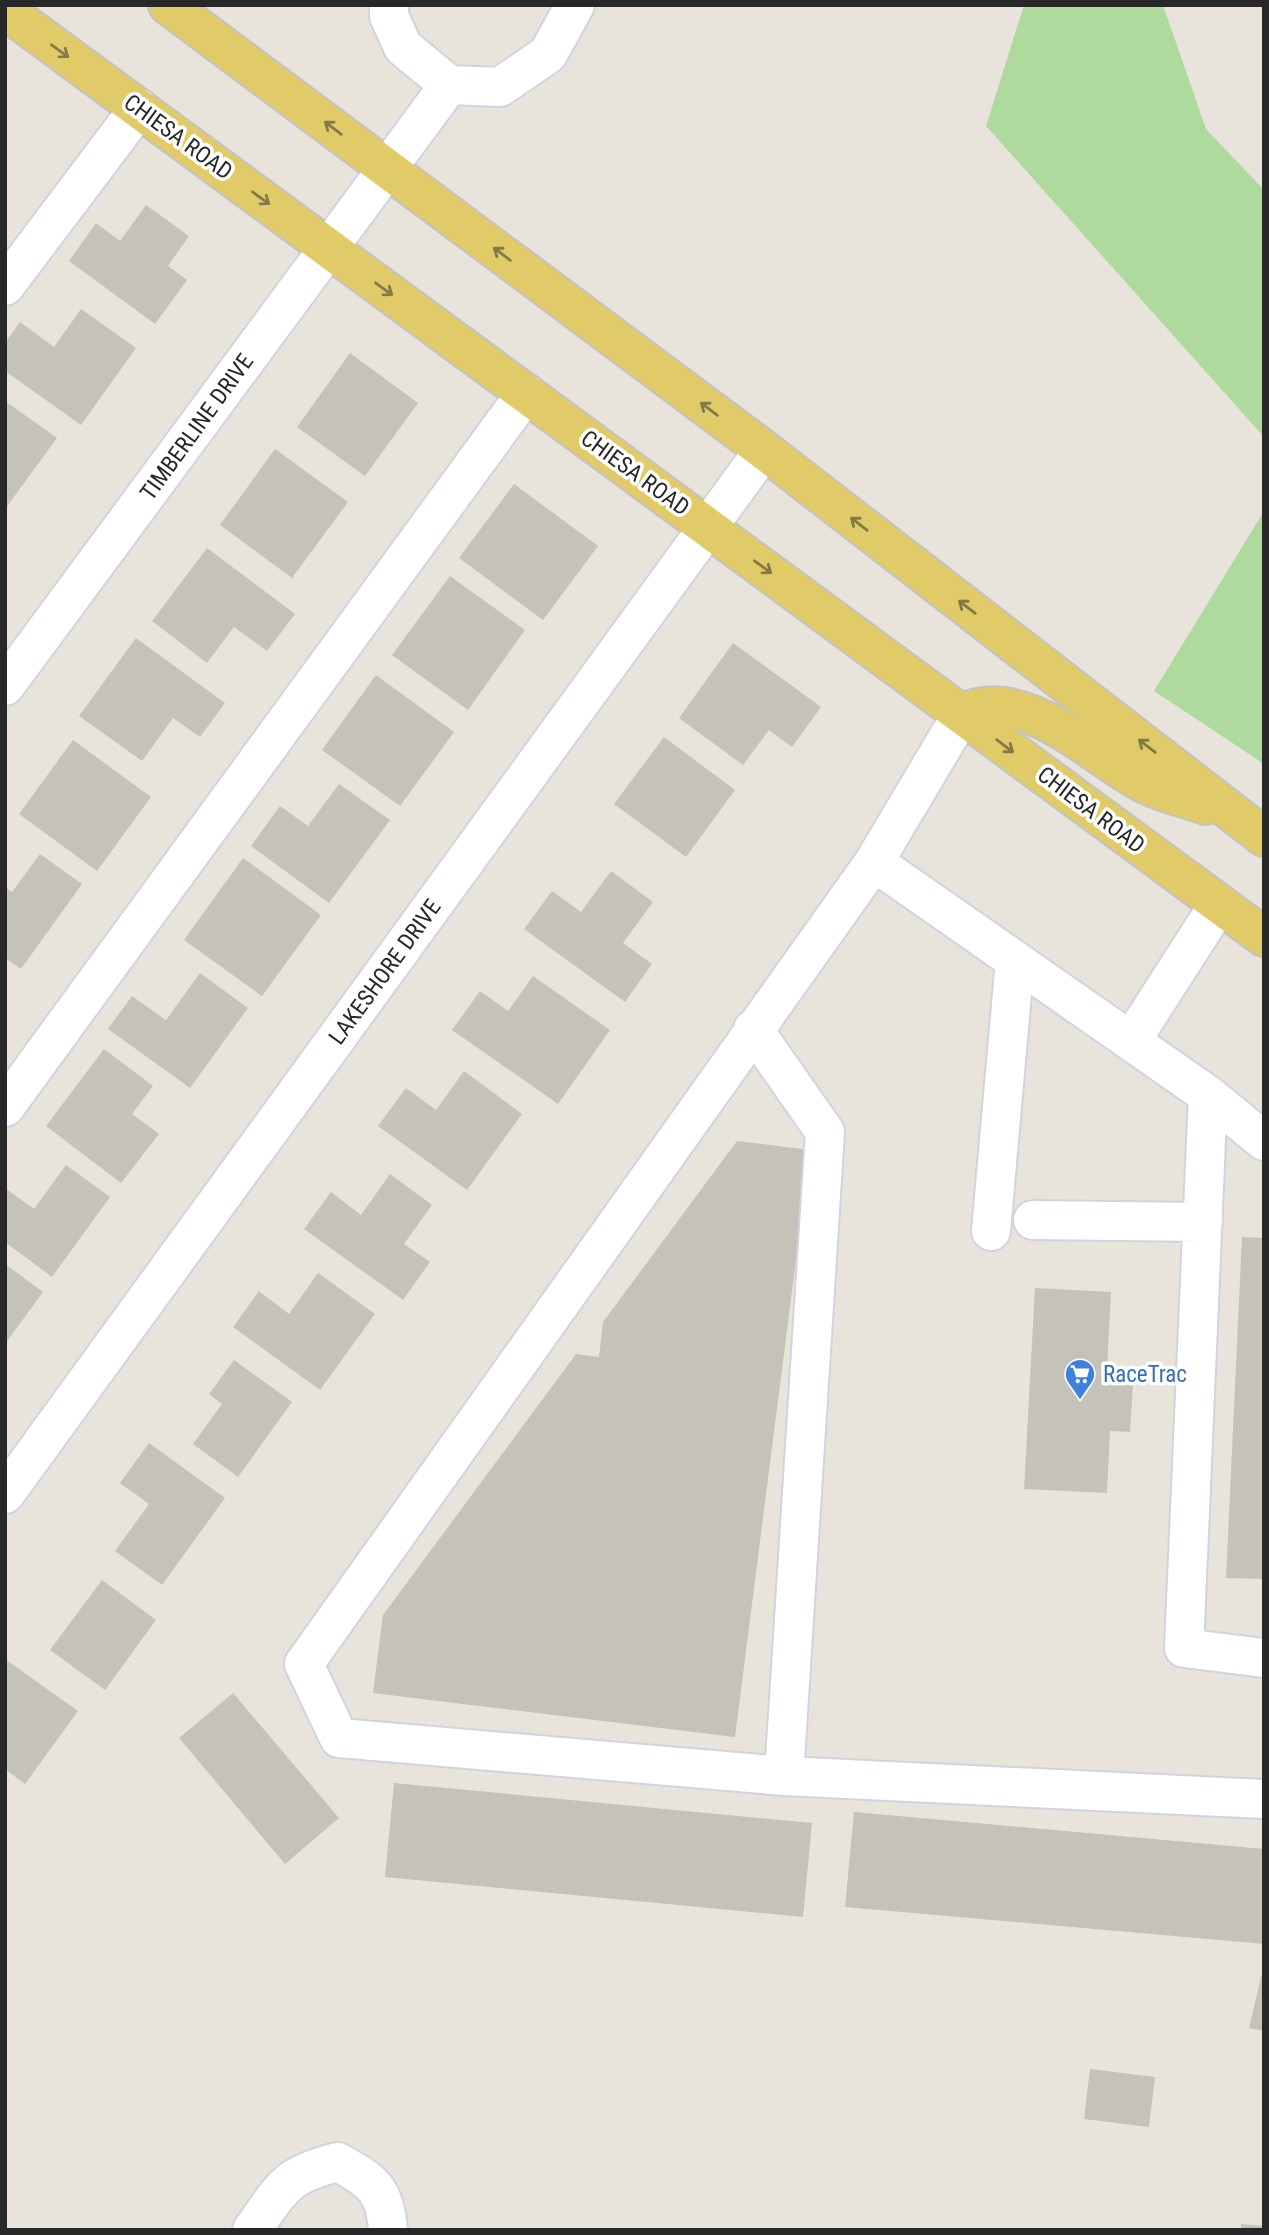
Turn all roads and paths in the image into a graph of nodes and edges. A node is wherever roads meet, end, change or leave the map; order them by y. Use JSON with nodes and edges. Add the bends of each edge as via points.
{"nodes":[{"id":1,"x":167,"y":5,"type":"edge"},
{"id":2,"x":390,"y":5,"type":"edge"},
{"id":3,"x":575,"y":5,"type":"edge"},
{"id":4,"x":5,"y":10,"type":"edge"},
{"id":5,"x":449,"y":85,"type":"junction"},
{"id":6,"x":139,"y":108,"type":"junction"},
{"id":7,"x":388,"y":169,"type":"junction"},
{"id":8,"x":329,"y":248,"type":"junction"},
{"id":9,"x":5,"y":286,"type":"edge"},
{"id":10,"x":526,"y":393,"type":"junction"},
{"id":11,"x":764,"y":450,"type":"junction"},
{"id":12,"x":708,"y":527,"type":"junction"},
{"id":13,"x":5,"y":686,"type":"edge"},
{"id":14,"x":962,"y":714,"type":"junction"},
{"id":15,"x":1252,"y":828,"type":"edge"},
{"id":16,"x":874,"y":862,"type":"junction"},
{"id":17,"x":1219,"y":904,"type":"junction"},
{"id":18,"x":1264,"y":937,"type":"edge"},
{"id":19,"x":1015,"y":960,"type":"junction"},
{"id":20,"x":753,"y":1029,"type":"junction"},
{"id":21,"x":1131,"y":1041,"type":"junction"},
{"id":22,"x":1208,"y":1095,"type":"junction"},
{"id":23,"x":5,"y":1107,"type":"edge"},
{"id":24,"x":1264,"y":1141,"type":"edge"},
{"id":25,"x":1033,"y":1220,"type":"dead end"},
{"id":26,"x":1203,"y":1222,"type":"junction"},
{"id":27,"x":991,"y":1231,"type":"dead end"},
{"id":28,"x":5,"y":1494,"type":"edge"},
{"id":29,"x":1264,"y":1658,"type":"edge"},
{"id":30,"x":784,"y":1776,"type":"junction"},
{"id":31,"x":1264,"y":1799,"type":"edge"},
{"id":32,"x":253,"y":2230,"type":"edge"},
{"id":33,"x":388,"y":2230,"type":"edge"}],
"edges":[{"from":7,"to":1,"type":"main road","one_way":true},
{"from":2,"to":5,"type":"street","via":[[389,16],[402,47]]},
{"from":3,"to":5,"type":"street","via":[[548,54],[500,87]]},
{"from":4,"to":6,"type":"main road","name":"CHIESA ROAD","one_way":true},
{"from":5,"to":7,"type":"street","name":"TIMBERLINE DRIVE"},
{"from":6,"to":8,"type":"main road","name":"CHIESA ROAD","one_way":true},
{"from":6,"to":9,"type":"street"},
{"from":7,"to":8,"type":"street","name":"TIMBERLINE DRIVE"},
{"from":11,"to":7,"type":"main road","one_way":true},
{"from":8,"to":10,"type":"main road","name":"CHIESA ROAD","one_way":true},
{"from":8,"to":13,"type":"street","name":"TIMBERLINE DRIVE"},
{"from":10,"to":12,"type":"main road","name":"CHIESA ROAD"},
{"from":10,"to":23,"type":"street"},
{"from":11,"to":12,"type":"street","name":"LAKESHORE DRIVE"},
{"from":15,"to":11,"type":"main road","one_way":true},
{"from":12,"to":14,"type":"main road","name":"CHIESA ROAD","one_way":true},
{"from":12,"to":28,"type":"street","name":"LAKESHORE DRIVE"},
{"from":14,"to":15,"type":"main road","via":[[977,706],[995,705],[1020,711],[1059,728],[1141,782]]},
{"from":14,"to":16,"type":"street"},
{"from":14,"to":17,"type":"main road","name":"CHIESA ROAD","one_way":true},
{"from":16,"to":19,"type":"street"},
{"from":16,"to":20,"type":"street"},
{"from":17,"to":18,"type":"main road","name":"CHIESA ROAD"},
{"from":17,"to":21,"type":"street"},
{"from":19,"to":21,"type":"street"},
{"from":19,"to":27,"type":"street"},
{"from":20,"to":30,"type":"street","via":[[825,1132]]},
{"from":20,"to":30,"type":"street","via":[[304,1664],[338,1738]]},
{"from":21,"to":22,"type":"street"},
{"from":22,"to":24,"type":"street"},
{"from":22,"to":26,"type":"street"},
{"from":25,"to":26,"type":"street"},
{"from":26,"to":29,"type":"street","via":[[1184,1648]]},
{"from":30,"to":31,"type":"street"},
{"from":32,"to":33,"type":"street","via":[[286,2184],[305,2170],[338,2162],[370,2180],[386,2204]]}]}
